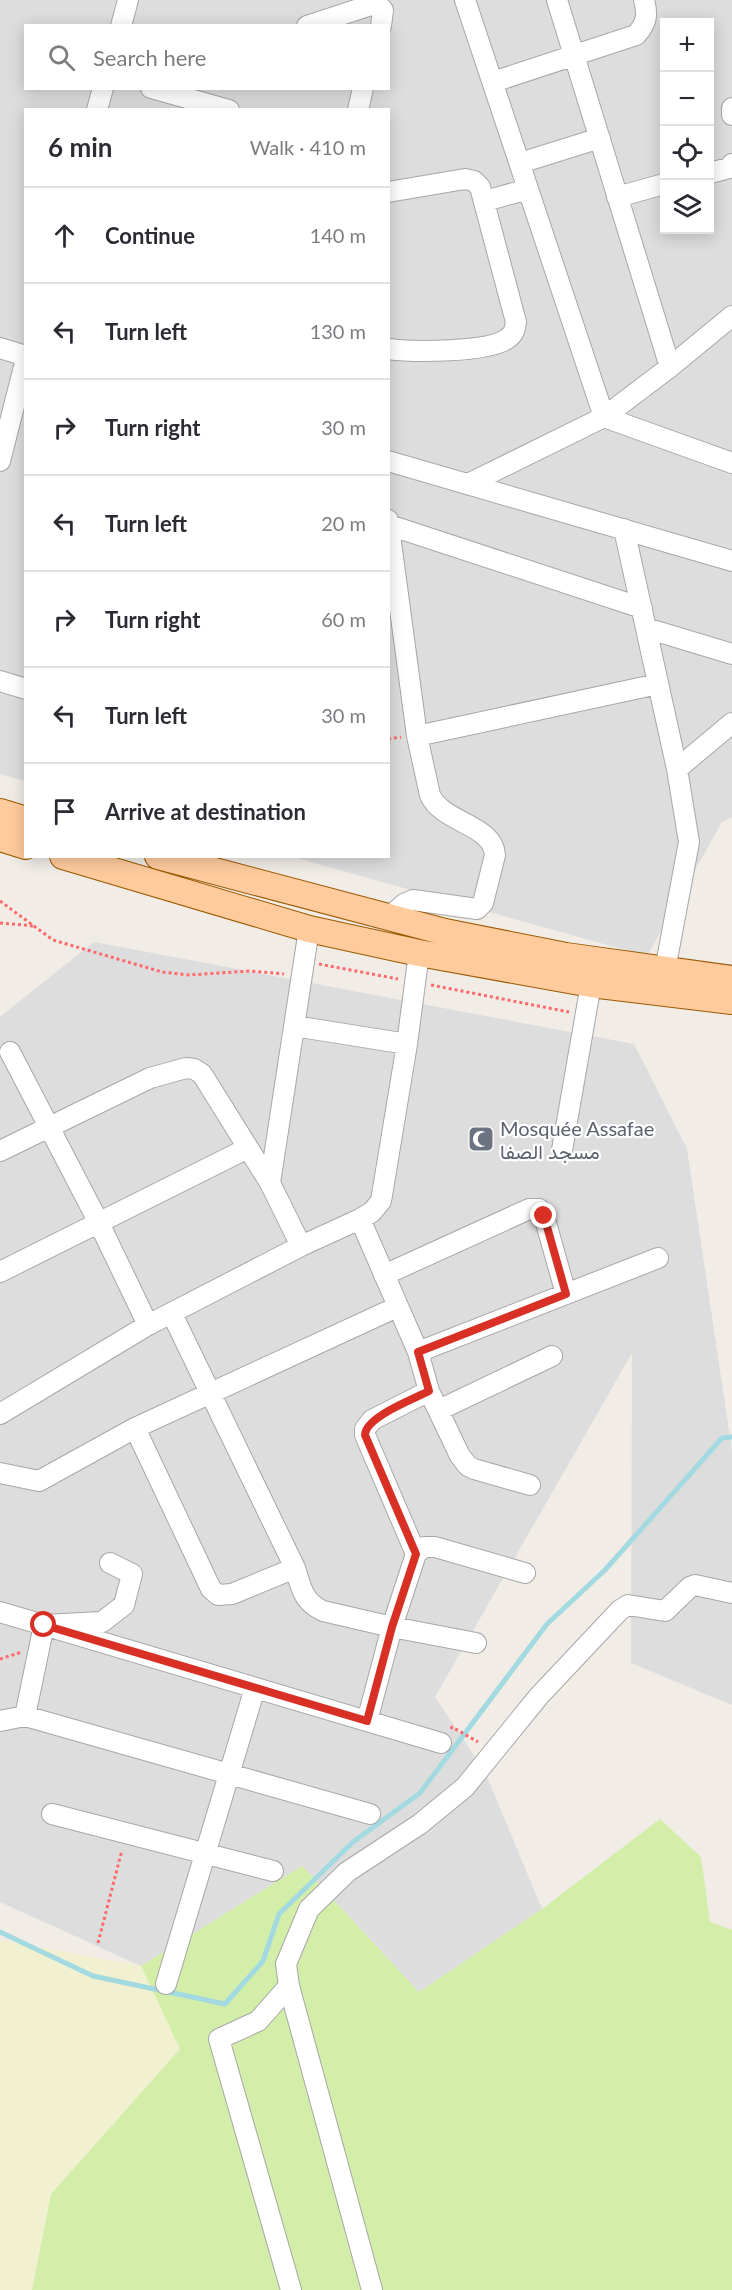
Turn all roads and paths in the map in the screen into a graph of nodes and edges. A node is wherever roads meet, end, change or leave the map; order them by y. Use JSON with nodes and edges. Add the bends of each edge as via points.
{"nodes":[{"id":1,"x":128,"y":0,"type":"edge"},
{"id":2,"x":465,"y":0,"type":"edge"},
{"id":3,"x":557,"y":0,"type":"edge"},
{"id":4,"x":644,"y":0,"type":"edge"},
{"id":5,"x":122,"y":24,"type":"edge"},
{"id":6,"x":313,"y":24,"type":"edge"},
{"id":7,"x":381,"y":24,"type":"edge"},
{"id":8,"x":574,"y":55,"type":"junction"},
{"id":9,"x":493,"y":82,"type":"junction"},
{"id":10,"x":102,"y":90,"type":"edge"},
{"id":11,"x":158,"y":90,"type":"edge"},
{"id":12,"x":363,"y":90,"type":"edge"},
{"id":13,"x":98,"y":108,"type":"edge"},
{"id":14,"x":222,"y":108,"type":"edge"},
{"id":15,"x":358,"y":108,"type":"edge"},
{"id":16,"x":732,"y":108,"type":"edge"},
{"id":17,"x":732,"y":115,"type":"edge"},
{"id":18,"x":600,"y":138,"type":"junction"},
{"id":19,"x":519,"y":163,"type":"junction"},
{"id":20,"x":732,"y":164,"type":"edge"},
{"id":21,"x":714,"y":172,"type":"edge"},
{"id":22,"x":660,"y":185,"type":"edge"},
{"id":23,"x":528,"y":189,"type":"junction"},
{"id":24,"x":390,"y":192,"type":"edge"},
{"id":25,"x":617,"y":197,"type":"junction"},
{"id":26,"x":485,"y":201,"type":"junction"},
{"id":27,"x":732,"y":316,"type":"edge"},
{"id":28,"x":0,"y":348,"type":"edge"},
{"id":29,"x":390,"y":349,"type":"edge"},
{"id":30,"x":24,"y":356,"type":"edge"},
{"id":31,"x":24,"y":365,"type":"edge"},
{"id":32,"x":670,"y":367,"type":"junction"},
{"id":33,"x":604,"y":417,"type":"junction"},
{"id":34,"x":0,"y":461,"type":"edge"},
{"id":35,"x":390,"y":462,"type":"edge"},
{"id":36,"x":732,"y":463,"type":"edge"},
{"id":37,"x":468,"y":484,"type":"junction"},
{"id":38,"x":390,"y":525,"type":"edge"},
{"id":39,"x":624,"y":530,"type":"junction"},
{"id":40,"x":390,"y":533,"type":"edge"},
{"id":41,"x":732,"y":561,"type":"edge"},
{"id":42,"x":642,"y":608,"type":"junction"},
{"id":43,"x":646,"y":628,"type":"junction"},
{"id":44,"x":732,"y":654,"type":"edge"},
{"id":45,"x":0,"y":681,"type":"edge"},
{"id":46,"x":658,"y":684,"type":"junction"},
{"id":47,"x":24,"y":688,"type":"edge"},
{"id":48,"x":732,"y":723,"type":"edge"},
{"id":49,"x":417,"y":736,"type":"junction"},
{"id":50,"x":677,"y":769,"type":"junction"},
{"id":51,"x":0,"y":812,"type":"edge"},
{"id":52,"x":24,"y":819,"type":"edge"},
{"id":53,"x":0,"y":838,"type":"edge"},
{"id":54,"x":24,"y":845,"type":"edge"},
{"id":55,"x":70,"y":858,"type":"edge"},
{"id":56,"x":166,"y":858,"type":"edge"},
{"id":57,"x":389,"y":917,"type":"junction"},
{"id":58,"x":0,"y":923,"type":"edge"},
{"id":59,"x":36,"y":927,"type":"dead end"},
{"id":60,"x":309,"y":929,"type":"junction"},
{"id":61,"x":419,"y":953,"type":"junction"},
{"id":62,"x":665,"y":969,"type":"junction"},
{"id":63,"x":732,"y":979,"type":"edge"},
{"id":64,"x":591,"y":984,"type":"junction"},
{"id":65,"x":732,"y":1001,"type":"edge"},
{"id":66,"x":294,"y":1026,"type":"junction"},
{"id":67,"x":407,"y":1044,"type":"junction"},
{"id":68,"x":10,"y":1052,"type":"dead end"},
{"id":69,"x":48,"y":1127,"type":"junction"},
{"id":70,"x":248,"y":1148,"type":"junction"},
{"id":71,"x":562,"y":1150,"type":"dead end"},
{"id":72,"x":0,"y":1151,"type":"edge"},
{"id":73,"x":270,"y":1182,"type":"junction"},
{"id":74,"x":360,"y":1219,"type":"junction"},
{"id":75,"x":99,"y":1223,"type":"junction"},
{"id":76,"x":301,"y":1246,"type":"junction"},
{"id":77,"x":658,"y":1257,"type":"dead end"},
{"id":78,"x":0,"y":1272,"type":"edge"},
{"id":79,"x":384,"y":1275,"type":"junction"},
{"id":80,"x":566,"y":1294,"type":"junction"},
{"id":81,"x":397,"y":1307,"type":"junction"},
{"id":82,"x":172,"y":1314,"type":"junction"},
{"id":83,"x":148,"y":1325,"type":"junction"},
{"id":84,"x":418,"y":1352,"type":"junction"},
{"id":85,"x":552,"y":1356,"type":"dead end"},
{"id":86,"x":429,"y":1391,"type":"junction"},
{"id":87,"x":211,"y":1392,"type":"junction"},
{"id":88,"x":439,"y":1410,"type":"junction"},
{"id":89,"x":0,"y":1414,"type":"edge"},
{"id":90,"x":135,"y":1428,"type":"junction"},
{"id":91,"x":0,"y":1473,"type":"edge"},
{"id":92,"x":530,"y":1485,"type":"dead end"},
{"id":93,"x":416,"y":1554,"type":"junction"},
{"id":94,"x":110,"y":1563,"type":"dead end"},
{"id":95,"x":296,"y":1568,"type":"junction"},
{"id":96,"x":525,"y":1573,"type":"dead end"},
{"id":97,"x":732,"y":1593,"type":"edge"},
{"id":98,"x":0,"y":1612,"type":"edge"},
{"id":99,"x":44,"y":1625,"type":"junction"},
{"id":100,"x":392,"y":1627,"type":"junction"},
{"id":101,"x":476,"y":1643,"type":"dead end"},
{"id":102,"x":255,"y":1688,"type":"junction"},
{"id":103,"x":25,"y":1716,"type":"junction"},
{"id":104,"x":0,"y":1721,"type":"edge"},
{"id":105,"x":367,"y":1721,"type":"junction"},
{"id":106,"x":441,"y":1743,"type":"joint"},
{"id":107,"x":493,"y":1751,"type":"junction"},
{"id":108,"x":229,"y":1775,"type":"junction"},
{"id":109,"x":52,"y":1814,"type":"dead end"},
{"id":110,"x":370,"y":1814,"type":"dead end"},
{"id":111,"x":126,"y":1833,"type":"junction"},
{"id":112,"x":205,"y":1853,"type":"junction"},
{"id":113,"x":273,"y":1871,"type":"dead end"},
{"id":114,"x":98,"y":1943,"type":"dead end"},
{"id":115,"x":166,"y":1984,"type":"dead end"},
{"id":116,"x":289,"y":1986,"type":"junction"},
{"id":117,"x":291,"y":2290,"type":"edge"},
{"id":118,"x":372,"y":2290,"type":"edge"}],
"edges":[{"from":1,"to":5,"type":"street"},
{"from":2,"to":9,"type":"street"},
{"from":3,"to":8,"type":"street"},
{"from":4,"to":8,"type":"street","via":[[648,14],[636,34]]},
{"from":6,"to":7,"type":"street","via":[[372,5],[383,10]]},
{"from":8,"to":9,"type":"street"},
{"from":8,"to":18,"type":"street"},
{"from":9,"to":19,"type":"street"},
{"from":10,"to":13,"type":"street"},
{"from":11,"to":14,"type":"street"},
{"from":12,"to":15,"type":"street"},
{"from":16,"to":17,"type":"street"},
{"from":18,"to":19,"type":"street"},
{"from":18,"to":25,"type":"street"},
{"from":19,"to":23,"type":"street"},
{"from":20,"to":21,"type":"street"},
{"from":22,"to":25,"type":"street"},
{"from":23,"to":26,"type":"street"},
{"from":23,"to":33,"type":"street"},
{"from":24,"to":26,"type":"street","via":[[465,178],[480,187]]},
{"from":25,"to":32,"type":"street"},
{"from":26,"to":29,"type":"street","via":[[516,322],[514,331],[503,341],[466,349]]},
{"from":27,"to":32,"type":"street"},
{"from":28,"to":30,"type":"street"},
{"from":31,"to":34,"type":"street"},
{"from":32,"to":33,"type":"street"},
{"from":33,"to":36,"type":"street"},
{"from":33,"to":37,"type":"street"},
{"from":35,"to":37,"type":"street"},
{"from":37,"to":39,"type":"street"},
{"from":38,"to":42,"type":"street"},
{"from":39,"to":41,"type":"street"},
{"from":39,"to":42,"type":"street"},
{"from":40,"to":49,"type":"street"},
{"from":42,"to":43,"type":"street"},
{"from":43,"to":44,"type":"street"},
{"from":43,"to":46,"type":"street"},
{"from":45,"to":47,"type":"street"},
{"from":46,"to":49,"type":"street"},
{"from":46,"to":50,"type":"street"},
{"from":48,"to":50,"type":"street"},
{"from":49,"to":57,"type":"street","via":[[433,802],[490,840],[495,848],[494,863],[483,903],[477,909],[413,900]]},
{"from":50,"to":62,"type":"street","via":[[689,842]]},
{"from":51,"to":52,"type":"main road"},
{"from":53,"to":54,"type":"main road"},
{"from":55,"to":60,"type":"main road"},
{"from":56,"to":57,"type":"main road"},
{"from":57,"to":62,"type":"main road","via":[[566,956]]},
{"from":58,"to":59,"type":"path"},
{"from":60,"to":61,"type":"main road"},
{"from":60,"to":66,"type":"street"},
{"from":61,"to":64,"type":"main road"},
{"from":61,"to":67,"type":"street"},
{"from":62,"to":63,"type":"main road"},
{"from":64,"to":65,"type":"main road"},
{"from":64,"to":71,"type":"street"},
{"from":66,"to":67,"type":"street"},
{"from":66,"to":73,"type":"street"},
{"from":67,"to":74,"type":"street","via":[[381,1201]]},
{"from":68,"to":69,"type":"street"},
{"from":69,"to":70,"type":"street","via":[[150,1078],[186,1068],[202,1074]]},
{"from":69,"to":72,"type":"street"},
{"from":69,"to":75,"type":"street"},
{"from":70,"to":73,"type":"street"},
{"from":70,"to":75,"type":"street"},
{"from":73,"to":76,"type":"street"},
{"from":74,"to":76,"type":"street"},
{"from":74,"to":79,"type":"street"},
{"from":75,"to":78,"type":"street"},
{"from":75,"to":83,"type":"street"},
{"from":76,"to":82,"type":"street"},
{"from":77,"to":80,"type":"street"},
{"from":79,"to":80,"type":"street","via":[[529,1209],[538,1209],[544,1216]]},
{"from":79,"to":81,"type":"street"},
{"from":80,"to":84,"type":"street"},
{"from":81,"to":84,"type":"street"},
{"from":81,"to":87,"type":"street"},
{"from":82,"to":83,"type":"street"},
{"from":82,"to":87,"type":"street"},
{"from":83,"to":89,"type":"street"},
{"from":84,"to":86,"type":"street"},
{"from":85,"to":88,"type":"street"},
{"from":86,"to":88,"type":"street"},
{"from":86,"to":93,"type":"street","via":[[372,1420],[365,1429]]},
{"from":87,"to":90,"type":"street"},
{"from":87,"to":95,"type":"street"},
{"from":88,"to":92,"type":"street","via":[[468,1466]]},
{"from":90,"to":91,"type":"street","via":[[39,1481]]},
{"from":90,"to":95,"type":"street","via":[[211,1589],[218,1594],[232,1594]]},
{"from":93,"to":96,"type":"street","via":[[424,1547],[435,1547]]},
{"from":93,"to":100,"type":"street"},
{"from":94,"to":99,"type":"street","via":[[132,1574],[124,1605],[102,1622]]},
{"from":95,"to":100,"type":"street","via":[[304,1599],[314,1607]]},
{"from":97,"to":107,"type":"street","via":[[695,1585],[665,1611],[624,1607]]},
{"from":98,"to":99,"type":"street"},
{"from":99,"to":102,"type":"street"},
{"from":99,"to":103,"type":"street"},
{"from":100,"to":101,"type":"street"},
{"from":100,"to":105,"type":"street"},
{"from":102,"to":105,"type":"street"},
{"from":102,"to":108,"type":"street"},
{"from":103,"to":104,"type":"street"},
{"from":103,"to":108,"type":"street"},
{"from":105,"to":106,"type":"street"},
{"from":106,"to":107,"type":"path","via":[[452,1727]]},
{"from":107,"to":116,"type":"street","via":[[465,1787],[420,1824],[347,1872],[309,1909],[286,1964]]},
{"from":108,"to":110,"type":"street"},
{"from":108,"to":112,"type":"street"},
{"from":109,"to":111,"type":"street"},
{"from":111,"to":112,"type":"street"},
{"from":111,"to":114,"type":"path"},
{"from":112,"to":113,"type":"street"},
{"from":112,"to":115,"type":"street"},
{"from":116,"to":117,"type":"street","via":[[258,2021],[219,2039]]},
{"from":116,"to":118,"type":"street"}]}
